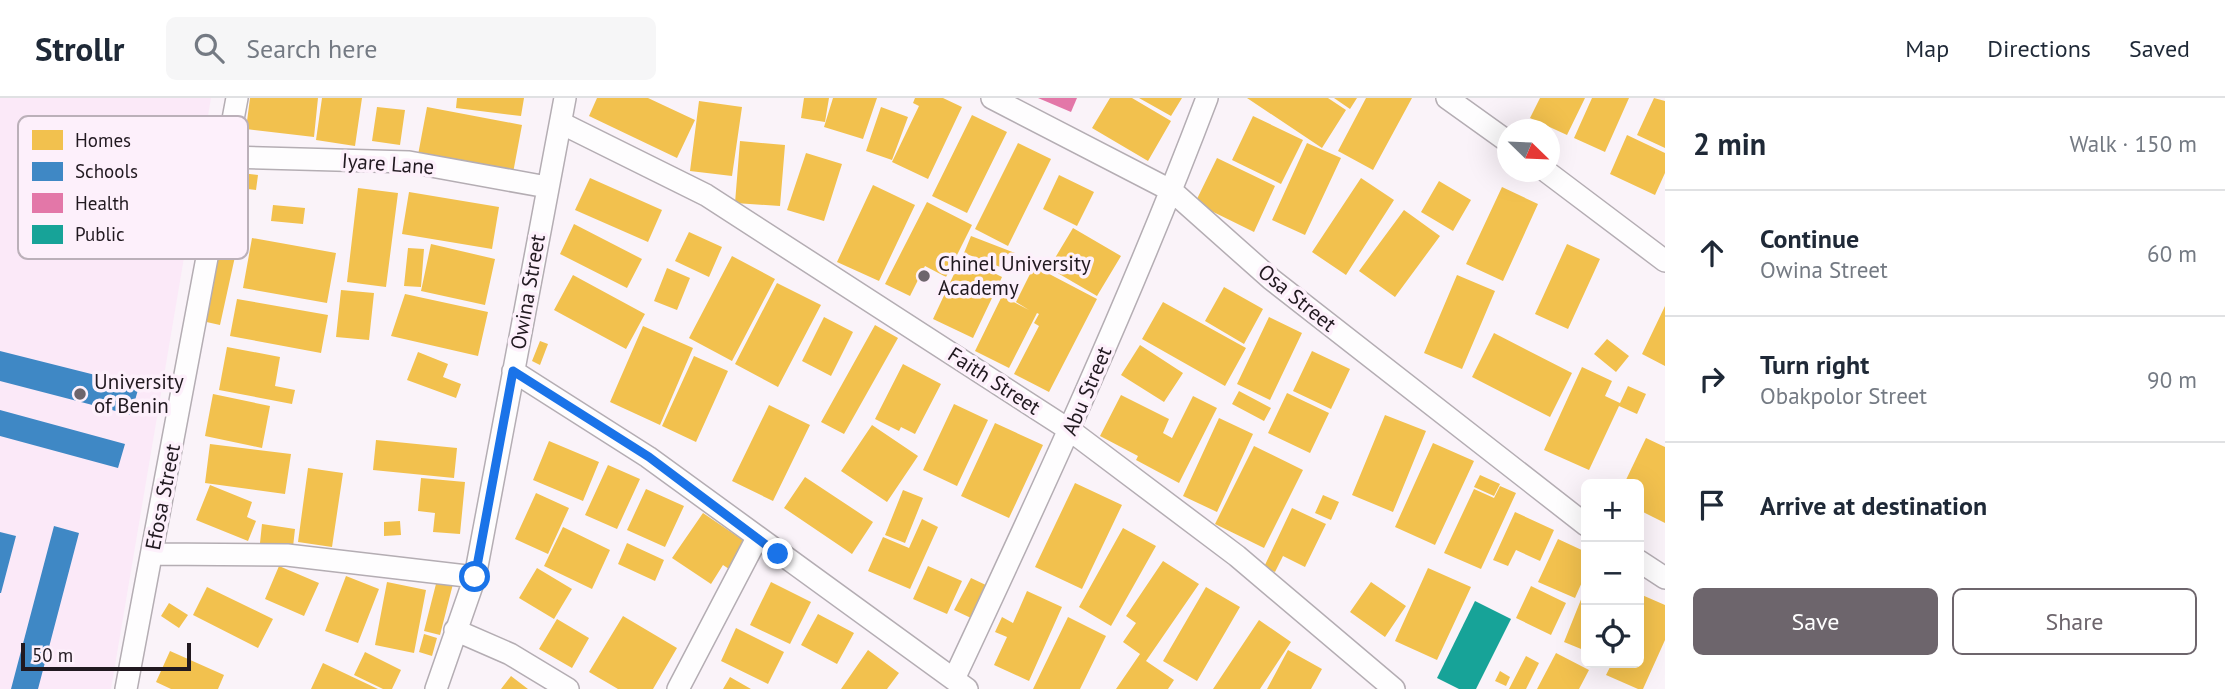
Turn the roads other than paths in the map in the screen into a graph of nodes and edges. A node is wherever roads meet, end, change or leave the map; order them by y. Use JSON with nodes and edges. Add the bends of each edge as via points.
{"nodes":[{"id":1,"x":237,"y":98,"type":"edge"},
{"id":2,"x":565,"y":98,"type":"edge"},
{"id":3,"x":992,"y":98,"type":"edge"},
{"id":4,"x":1207,"y":98,"type":"edge"},
{"id":5,"x":1447,"y":98,"type":"edge"},
{"id":6,"x":234,"y":116,"type":"edge"},
{"id":7,"x":561,"y":123,"type":"junction"},
{"id":8,"x":1497,"y":134,"type":"edge"},
{"id":9,"x":248,"y":158,"type":"edge"},
{"id":10,"x":1560,"y":182,"type":"edge"},
{"id":11,"x":547,"y":187,"type":"junction"},
{"id":12,"x":1172,"y":191,"type":"junction"},
{"id":13,"x":208,"y":259,"type":"edge"},
{"id":14,"x":1665,"y":261,"type":"edge"},
{"id":15,"x":513,"y":371,"type":"junction"},
{"id":16,"x":1071,"y":431,"type":"junction"},
{"id":17,"x":1581,"y":521,"type":"edge"},
{"id":18,"x":757,"y":538,"type":"junction"},
{"id":19,"x":152,"y":554,"type":"junction"},
{"id":20,"x":1644,"y":564,"type":"edge"},
{"id":21,"x":475,"y":577,"type":"junction"},
{"id":22,"x":1665,"y":578,"type":"edge"},
{"id":23,"x":455,"y":630,"type":"junction"},
{"id":24,"x":960,"y":684,"type":"edge"},
{"id":25,"x":126,"y":689,"type":"edge"},
{"id":26,"x":436,"y":689,"type":"edge"},
{"id":27,"x":568,"y":689,"type":"edge"},
{"id":28,"x":678,"y":689,"type":"edge"},
{"id":29,"x":1394,"y":689,"type":"edge"}],
"edges":[{"from":1,"to":6,"type":"street","name":"Efosa Street"},
{"from":2,"to":7,"type":"street","name":"Owina Street"},
{"from":3,"to":12,"type":"street","name":"Osa Street"},
{"from":4,"to":12,"type":"street","name":"Abu Street"},
{"from":5,"to":8,"type":"street"},
{"from":7,"to":11,"type":"street","name":"Owina Street"},
{"from":7,"to":16,"type":"street","name":"Faith Street","via":[[706,195]]},
{"from":9,"to":11,"type":"street","name":"Iyare Lane","via":[[409,162]]},
{"from":10,"to":14,"type":"street"},
{"from":11,"to":15,"type":"street","name":"Owina Street"},
{"from":12,"to":16,"type":"street","name":"Abu Street"},
{"from":12,"to":17,"type":"street","name":"Osa Street","via":[[1271,279]]},
{"from":13,"to":19,"type":"street","name":"Efosa Street"},
{"from":15,"to":18,"type":"street","via":[[649,457]]},
{"from":15,"to":21,"type":"street","name":"Owina Street"},
{"from":16,"to":24,"type":"street","name":"Abu Street"},
{"from":16,"to":29,"type":"street","name":"Faith Street","via":[[1237,556]]},
{"from":18,"to":24,"type":"street"},
{"from":18,"to":28,"type":"street"},
{"from":19,"to":21,"type":"street","via":[[287,555]]},
{"from":19,"to":25,"type":"street","name":"Efosa Street"},
{"from":20,"to":22,"type":"street"},
{"from":21,"to":23,"type":"street","name":"Owina Street"},
{"from":23,"to":26,"type":"street","name":"Owina Street"},
{"from":23,"to":27,"type":"street","via":[[521,660]]}]}
